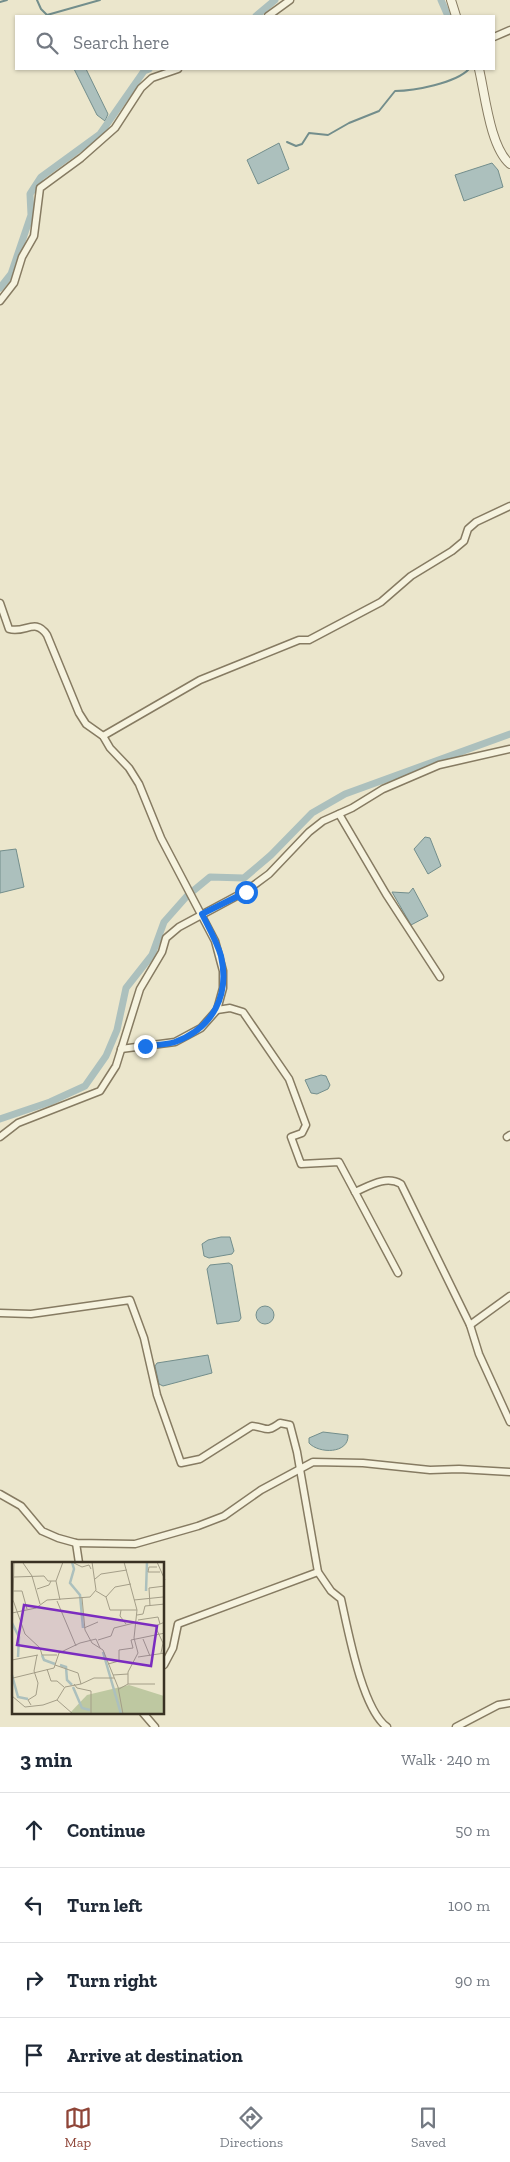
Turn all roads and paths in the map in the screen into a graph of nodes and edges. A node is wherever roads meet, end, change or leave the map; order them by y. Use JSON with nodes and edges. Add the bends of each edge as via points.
{"nodes":[{"id":1,"x":290,"y":0,"type":"edge"},
{"id":2,"x":451,"y":0,"type":"edge"},
{"id":3,"x":269,"y":15,"type":"edge"},
{"id":4,"x":456,"y":15,"type":"edge"},
{"id":5,"x":510,"y":30,"type":"edge"},
{"id":6,"x":495,"y":38,"type":"edge"},
{"id":7,"x":175,"y":70,"type":"edge"},
{"id":8,"x":479,"y":70,"type":"edge"},
{"id":9,"x":510,"y":164,"type":"edge"},
{"id":10,"x":0,"y":301,"type":"edge"},
{"id":11,"x":510,"y":506,"type":"edge"},
{"id":12,"x":0,"y":603,"type":"edge"},
{"id":13,"x":103,"y":736,"type":"junction"},
{"id":14,"x":510,"y":749,"type":"edge"},
{"id":15,"x":338,"y":814,"type":"junction"},
{"id":16,"x":202,"y":914,"type":"junction"},
{"id":17,"x":440,"y":977,"type":"dead end"},
{"id":18,"x":216,"y":1010,"type":"junction"},
{"id":19,"x":122,"y":1049,"type":"junction"},
{"id":20,"x":0,"y":1138,"type":"edge"},
{"id":21,"x":355,"y":1192,"type":"junction"},
{"id":22,"x":398,"y":1273,"type":"dead end"},
{"id":23,"x":510,"y":1296,"type":"edge"},
{"id":24,"x":0,"y":1313,"type":"edge"},
{"id":25,"x":470,"y":1325,"type":"junction"},
{"id":26,"x":510,"y":1422,"type":"edge"},
{"id":27,"x":299,"y":1469,"type":"junction"},
{"id":28,"x":510,"y":1472,"type":"edge"},
{"id":29,"x":0,"y":1494,"type":"edge"},
{"id":30,"x":76,"y":1543,"type":"junction"},
{"id":31,"x":79,"y":1562,"type":"edge"},
{"id":32,"x":318,"y":1572,"type":"junction"},
{"id":33,"x":165,"y":1663,"type":"edge"},
{"id":34,"x":510,"y":1703,"type":"edge"},
{"id":35,"x":144,"y":1714,"type":"edge"},
{"id":36,"x":155,"y":1727,"type":"edge"},
{"id":37,"x":387,"y":1727,"type":"edge"},
{"id":38,"x":456,"y":1727,"type":"edge"}],
"edges":[{"from":1,"to":3,"type":"street"},
{"from":2,"to":4,"type":"street"},
{"from":5,"to":6,"type":"street"},
{"from":7,"to":10,"type":"street","via":[[146,83],[115,128],[40,188],[34,236],[22,257],[14,283]]},
{"from":8,"to":9,"type":"street","via":[[502,158]]},
{"from":11,"to":13,"type":"street","via":[[476,522],[452,551],[418,572],[381,602],[309,640],[299,640],[200,680]]},
{"from":12,"to":13,"type":"street","via":[[9,629],[43,628],[79,713],[86,724]]},
{"from":13,"to":16,"type":"street","via":[[139,784],[161,838]]},
{"from":14,"to":15,"type":"street","via":[[439,765],[383,789]]},
{"from":15,"to":16,"type":"street","via":[[309,832],[269,874],[246,892]]},
{"from":15,"to":17,"type":"street"},
{"from":16,"to":18,"type":"street","via":[[218,948],[223,971],[223,988]]},
{"from":16,"to":19,"type":"street","via":[[166,938],[162,952],[140,989]]},
{"from":18,"to":19,"type":"street","via":[[200,1028],[175,1042]]},
{"from":18,"to":21,"type":"street","via":[[230,1008],[243,1012],[289,1079],[306,1124],[302,1133],[291,1137],[301,1164],[339,1162]]},
{"from":19,"to":20,"type":"street","via":[[116,1066],[100,1091],[18,1123]]},
{"from":21,"to":22,"type":"street"},
{"from":21,"to":25,"type":"street","via":[[385,1181],[394,1180],[401,1184]]},
{"from":23,"to":25,"type":"street"},
{"from":24,"to":27,"type":"street","via":[[31,1314],[130,1300],[144,1338],[157,1395],[181,1462],[200,1459],[252,1426],[270,1430],[286,1422],[290,1425]]},
{"from":25,"to":26,"type":"street","via":[[479,1354]]},
{"from":27,"to":28,"type":"street","via":[[313,1462]]},
{"from":27,"to":30,"type":"street","via":[[224,1516],[198,1526],[135,1544]]},
{"from":27,"to":32,"type":"street"},
{"from":29,"to":30,"type":"street","via":[[21,1506],[42,1530]]},
{"from":30,"to":31,"type":"street"},
{"from":32,"to":33,"type":"street","via":[[178,1624],[173,1648]]},
{"from":32,"to":37,"type":"street","via":[[341,1599],[370,1702],[379,1721]]},
{"from":34,"to":38,"type":"street","via":[[498,1704]]},
{"from":35,"to":36,"type":"street"}]}
